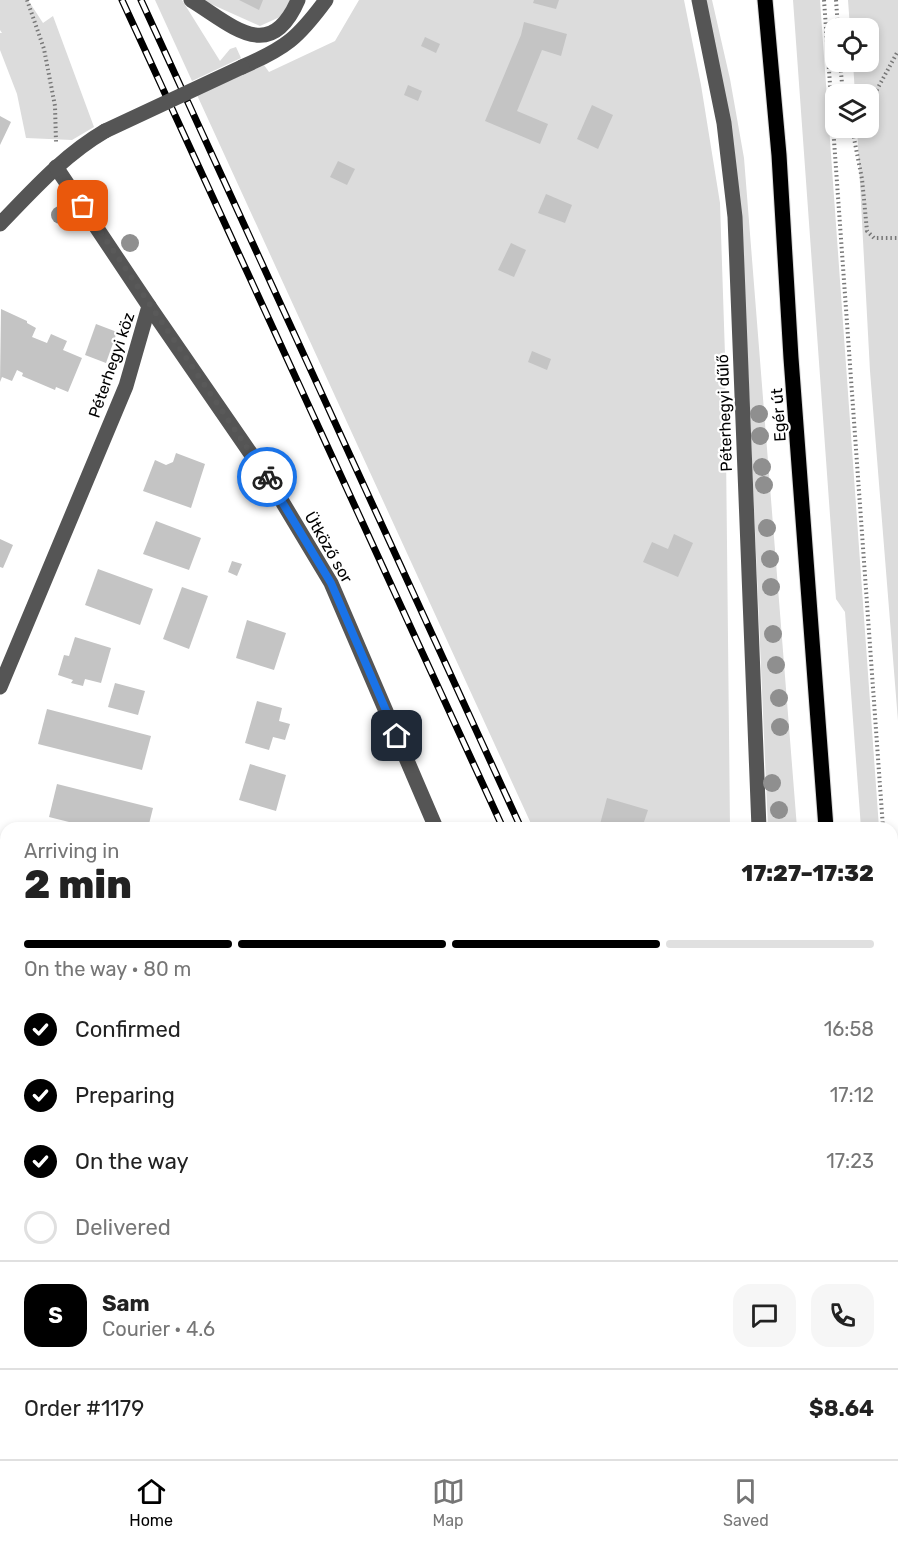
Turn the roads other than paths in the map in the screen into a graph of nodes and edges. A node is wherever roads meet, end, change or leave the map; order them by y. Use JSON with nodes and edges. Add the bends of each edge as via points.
{"nodes":[{"id":1,"x":191,"y":0,"type":"edge"},
{"id":2,"x":298,"y":0,"type":"edge"},
{"id":3,"x":327,"y":0,"type":"edge"},
{"id":4,"x":699,"y":0,"type":"edge"},
{"id":5,"x":765,"y":0,"type":"edge"},
{"id":6,"x":56,"y":167,"type":"junction"},
{"id":7,"x":0,"y":224,"type":"edge"},
{"id":8,"x":149,"y":306,"type":"junction"},
{"id":9,"x":0,"y":687,"type":"edge"},
{"id":10,"x":433,"y":822,"type":"edge"},
{"id":11,"x":759,"y":822,"type":"edge"},
{"id":12,"x":826,"y":822,"type":"edge"}],
"edges":[{"from":1,"to":2,"type":"street","via":[[235,27],[262,36],[287,23]]},
{"from":3,"to":6,"type":"street","bridge":true,"via":[[294,39],[277,51],[105,131]]},
{"from":4,"to":11,"type":"street","name":"Péterhegyi dűlő","via":[[724,123],[735,217]]},
{"from":5,"to":12,"type":"main road","name":"Egér út"},
{"from":6,"to":7,"type":"street"},
{"from":6,"to":8,"type":"street","name":"Péterhegyi köz"},
{"from":8,"to":9,"type":"street","name":"Péterhegyi köz","via":[[126,386]]},
{"from":8,"to":10,"type":"street","name":"Ütköző sor","via":[[271,483],[331,583]]}]}
